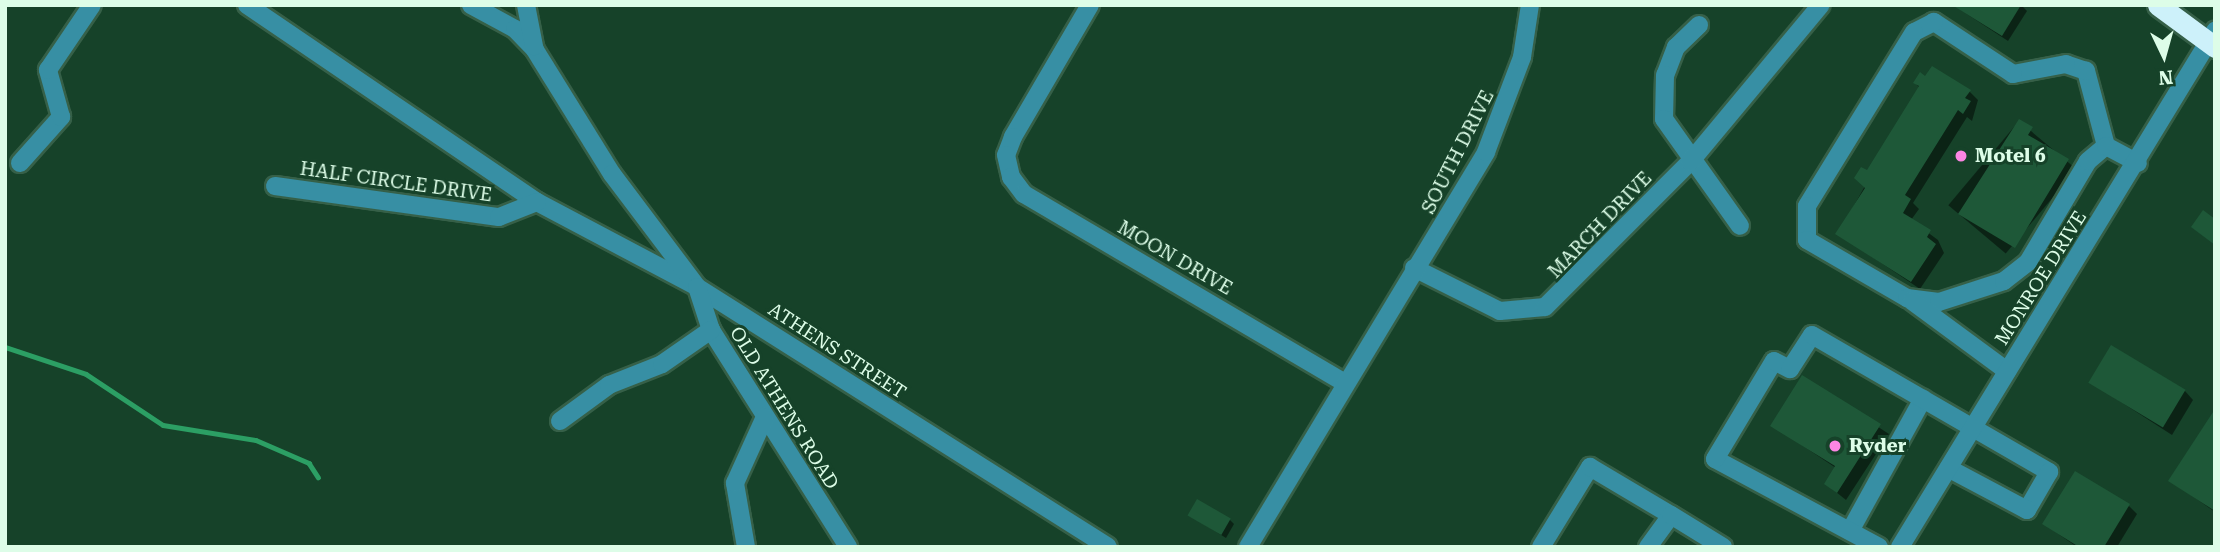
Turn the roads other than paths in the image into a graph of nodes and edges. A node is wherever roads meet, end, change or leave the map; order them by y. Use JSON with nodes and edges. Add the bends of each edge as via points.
{"nodes":[{"id":1,"x":92,"y":5,"type":"edge"},
{"id":2,"x":247,"y":5,"type":"edge"},
{"id":3,"x":471,"y":5,"type":"edge"},
{"id":4,"x":526,"y":5,"type":"edge"},
{"id":5,"x":1090,"y":5,"type":"edge"},
{"id":6,"x":1530,"y":5,"type":"edge"},
{"id":7,"x":1821,"y":5,"type":"edge"},
{"id":8,"x":2158,"y":5,"type":"edge"},
{"id":9,"x":1699,"y":25,"type":"dead end"},
{"id":10,"x":2213,"y":40,"type":"edge"},
{"id":11,"x":535,"y":50,"type":"junction"},
{"id":12,"x":2106,"y":146,"type":"junction"},
{"id":13,"x":1690,"y":162,"type":"junction"},
{"id":14,"x":20,"y":163,"type":"dead end"},
{"id":15,"x":2138,"y":163,"type":"junction"},
{"id":16,"x":275,"y":186,"type":"dead end"},
{"id":17,"x":537,"y":202,"type":"junction"},
{"id":18,"x":1740,"y":226,"type":"dead end"},
{"id":19,"x":1414,"y":268,"type":"junction"},
{"id":20,"x":697,"y":286,"type":"junction"},
{"id":21,"x":1907,"y":298,"type":"junction"},
{"id":22,"x":711,"y":330,"type":"junction"},
{"id":23,"x":2007,"y":371,"type":"junction"},
{"id":24,"x":1342,"y":381,"type":"junction"},
{"id":25,"x":1923,"y":399,"type":"junction"},
{"id":26,"x":765,"y":417,"type":"junction"},
{"id":27,"x":560,"y":421,"type":"dead end"},
{"id":28,"x":1973,"y":427,"type":"junction"},
{"id":29,"x":1948,"y":468,"type":"junction"},
{"id":30,"x":1671,"y":515,"type":"junction"},
{"id":31,"x":1850,"y":531,"type":"junction"},
{"id":32,"x":746,"y":547,"type":"edge"},
{"id":33,"x":848,"y":547,"type":"edge"},
{"id":34,"x":1108,"y":547,"type":"edge"},
{"id":35,"x":1248,"y":547,"type":"edge"},
{"id":36,"x":1541,"y":547,"type":"edge"},
{"id":37,"x":1648,"y":547,"type":"edge"},
{"id":38,"x":1723,"y":547,"type":"edge"},
{"id":39,"x":1879,"y":547,"type":"edge"},
{"id":40,"x":1900,"y":547,"type":"edge"}],
"edges":[{"from":1,"to":14,"type":"street","via":[[48,70],[61,117]]},
{"from":2,"to":17,"type":"street"},
{"from":3,"to":11,"type":"street","via":[[515,29]]},
{"from":4,"to":11,"type":"street"},
{"from":5,"to":24,"type":"street","name":"MOON DRIVE","via":[[1006,155],[1024,194]]},
{"from":6,"to":19,"type":"street","name":"SOUTH DRIVE","via":[[1508,102],[1447,223]]},
{"from":7,"to":13,"type":"street","name":"MARCH DRIVE"},
{"from":8,"to":10,"type":"highway"},
{"from":9,"to":13,"type":"street","via":[[1676,47],[1660,100],[1672,139]]},
{"from":10,"to":15,"type":"street","name":"MONROE DRIVE"},
{"from":11,"to":20,"type":"street","name":"ATHENS STREET"},
{"from":12,"to":15,"type":"street"},
{"from":12,"to":21,"type":"street","via":[[2088,161],[2028,262],[2004,281],[1939,302]]},
{"from":12,"to":21,"type":"street","via":[[2086,71],[2066,64],[2014,74],[1934,22],[1914,32],[1807,206],[1807,240]]},
{"from":13,"to":18,"type":"street"},
{"from":13,"to":19,"type":"street","name":"MARCH DRIVE","via":[[1545,307],[1500,311]]},
{"from":15,"to":23,"type":"street","name":"MONROE DRIVE"},
{"from":16,"to":17,"type":"street","name":"HALF CIRCLE DRIVE","via":[[499,217]]},
{"from":17,"to":20,"type":"street"},
{"from":19,"to":24,"type":"street"},
{"from":20,"to":22,"type":"street","name":"OLD ATHENS ROAD"},
{"from":20,"to":34,"type":"street","name":"ATHENS STREET"},
{"from":21,"to":23,"type":"street"},
{"from":22,"to":26,"type":"street","name":"OLD ATHENS ROAD"},
{"from":22,"to":27,"type":"street","via":[[662,364],[608,385]]},
{"from":23,"to":28,"type":"street","name":"MONROE DRIVE"},
{"from":24,"to":35,"type":"street"},
{"from":25,"to":28,"type":"street"},
{"from":25,"to":31,"type":"street"},
{"from":25,"to":31,"type":"street","via":[[1812,335],[1790,369],[1774,361],[1715,459]]},
{"from":26,"to":32,"type":"street","via":[[735,483]]},
{"from":26,"to":33,"type":"street","name":"OLD ATHENS ROAD"},
{"from":28,"to":29,"type":"street","name":"MONROE DRIVE"},
{"from":28,"to":29,"type":"street","via":[[2049,472],[2027,510]]},
{"from":29,"to":40,"type":"street","name":"MONROE DRIVE"},
{"from":30,"to":36,"type":"street","via":[[1590,467]]},
{"from":30,"to":37,"type":"street"},
{"from":30,"to":38,"type":"street"},
{"from":31,"to":39,"type":"street"}]}
